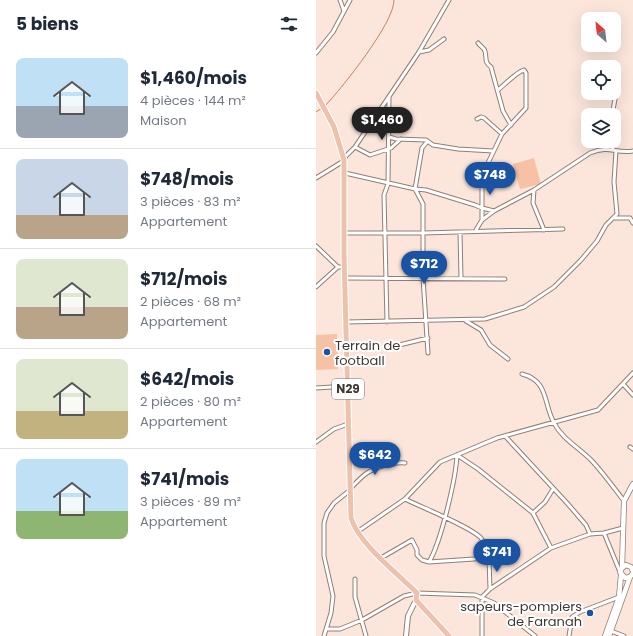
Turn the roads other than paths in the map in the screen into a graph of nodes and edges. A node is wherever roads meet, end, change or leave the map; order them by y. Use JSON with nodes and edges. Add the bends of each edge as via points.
{"nodes":[{"id":1,"x":340,"y":0,"type":"edge"},
{"id":2,"x":350,"y":0,"type":"edge"},
{"id":3,"x":449,"y":0,"type":"edge"},
{"id":4,"x":344,"y":13,"type":"junction"},
{"id":5,"x":444,"y":39,"type":"dead end"},
{"id":6,"x":478,"y":43,"type":"dead end"},
{"id":7,"x":419,"y":52,"type":"junction"},
{"id":8,"x":316,"y":53,"type":"edge"},
{"id":9,"x":498,"y":90,"type":"junction"},
{"id":10,"x":316,"y":93,"type":"edge"},
{"id":11,"x":389,"y":97,"type":"junction"},
{"id":12,"x":379,"y":112,"type":"junction"},
{"id":13,"x":390,"y":115,"type":"junction"},
{"id":14,"x":477,"y":119,"type":"dead end"},
{"id":15,"x":511,"y":125,"type":"junction"},
{"id":16,"x":502,"y":134,"type":"junction"},
{"id":17,"x":389,"y":137,"type":"junction"},
{"id":18,"x":402,"y":139,"type":"junction"},
{"id":19,"x":427,"y":142,"type":"junction"},
{"id":20,"x":355,"y":147,"type":"junction"},
{"id":21,"x":390,"y":149,"type":"junction"},
{"id":22,"x":615,"y":149,"type":"junction"},
{"id":23,"x":493,"y":151,"type":"junction"},
{"id":24,"x":633,"y":151,"type":"edge"},
{"id":25,"x":344,"y":160,"type":"junction"},
{"id":26,"x":486,"y":167,"type":"dead end"},
{"id":27,"x":345,"y":173,"type":"junction"},
{"id":28,"x":316,"y":178,"type":"edge"},
{"id":29,"x":482,"y":183,"type":"dead end"},
{"id":30,"x":388,"y":184,"type":"junction"},
{"id":31,"x":415,"y":189,"type":"junction"},
{"id":32,"x":534,"y":190,"type":"junction"},
{"id":33,"x":482,"y":208,"type":"junction"},
{"id":34,"x":494,"y":211,"type":"junction"},
{"id":35,"x":614,"y":218,"type":"junction"},
{"id":36,"x":482,"y":220,"type":"junction"},
{"id":37,"x":633,"y":223,"type":"edge"},
{"id":38,"x":563,"y":229,"type":"dead end"},
{"id":39,"x":476,"y":230,"type":"junction"},
{"id":40,"x":544,"y":230,"type":"junction"},
{"id":41,"x":460,"y":232,"type":"junction"},
{"id":42,"x":384,"y":233,"type":"junction"},
{"id":43,"x":344,"y":234,"type":"junction"},
{"id":44,"x":424,"y":234,"type":"junction"},
{"id":45,"x":316,"y":246,"type":"edge"},
{"id":46,"x":341,"y":267,"type":"junction"},
{"id":47,"x":386,"y":277,"type":"junction"},
{"id":48,"x":345,"y":278,"type":"junction"},
{"id":49,"x":423,"y":278,"type":"junction"},
{"id":50,"x":461,"y":278,"type":"junction"},
{"id":51,"x":505,"y":278,"type":"dead end"},
{"id":52,"x":316,"y":287,"type":"edge"},
{"id":53,"x":426,"y":321,"type":"junction"},
{"id":54,"x":466,"y":321,"type":"junction"},
{"id":55,"x":346,"y":322,"type":"junction"},
{"id":56,"x":387,"y":322,"type":"junction"},
{"id":57,"x":428,"y":338,"type":"junction"},
{"id":58,"x":391,"y":347,"type":"dead end"},
{"id":59,"x":428,"y":353,"type":"dead end"},
{"id":60,"x":508,"y":359,"type":"dead end"},
{"id":61,"x":633,"y":373,"type":"edge"},
{"id":62,"x":522,"y":374,"type":"dead end"},
{"id":63,"x":623,"y":384,"type":"junction"},
{"id":64,"x":348,"y":386,"type":"junction"},
{"id":65,"x":316,"y":388,"type":"edge"},
{"id":66,"x":633,"y":395,"type":"edge"},
{"id":67,"x":553,"y":422,"type":"junction"},
{"id":68,"x":348,"y":424,"type":"junction"},
{"id":69,"x":505,"y":436,"type":"junction"},
{"id":70,"x":316,"y":442,"type":"edge"},
{"id":71,"x":457,"y":455,"type":"junction"},
{"id":72,"x":405,"y":463,"type":"dead end"},
{"id":73,"x":633,"y":484,"type":"edge"},
{"id":74,"x":553,"y":489,"type":"junction"},
{"id":75,"x":349,"y":491,"type":"junction"},
{"id":76,"x":405,"y":499,"type":"junction"},
{"id":77,"x":624,"y":501,"type":"junction"},
{"id":78,"x":533,"y":513,"type":"junction"},
{"id":79,"x":444,"y":518,"type":"junction"},
{"id":80,"x":623,"y":528,"type":"junction"},
{"id":81,"x":357,"y":532,"type":"junction"},
{"id":82,"x":604,"y":533,"type":"junction"},
{"id":83,"x":590,"y":534,"type":"junction"},
{"id":84,"x":551,"y":548,"type":"junction"},
{"id":85,"x":622,"y":557,"type":"junction"},
{"id":86,"x":381,"y":558,"type":"junction"},
{"id":87,"x":489,"y":558,"type":"junction"},
{"id":88,"x":429,"y":562,"type":"junction"},
{"id":89,"x":631,"y":570,"type":"edge"},
{"id":90,"x":621,"y":572,"type":"junction"},
{"id":91,"x":355,"y":579,"type":"dead end"},
{"id":92,"x":490,"y":589,"type":"junction"},
{"id":93,"x":417,"y":593,"type":"junction"},
{"id":94,"x":482,"y":597,"type":"junction"},
{"id":95,"x":621,"y":597,"type":"junction"},
{"id":96,"x":416,"y":600,"type":"junction"},
{"id":97,"x":362,"y":620,"type":"junction"},
{"id":98,"x":328,"y":629,"type":"junction"},
{"id":99,"x":609,"y":632,"type":"edge"},
{"id":100,"x":324,"y":636,"type":"edge"},
{"id":101,"x":366,"y":636,"type":"edge"},
{"id":102,"x":406,"y":636,"type":"edge"},
{"id":103,"x":449,"y":636,"type":"edge"},
{"id":104,"x":482,"y":636,"type":"edge"},
{"id":105,"x":535,"y":636,"type":"edge"},
{"id":106,"x":569,"y":636,"type":"edge"},
{"id":107,"x":605,"y":636,"type":"edge"},
{"id":108,"x":624,"y":636,"type":"edge"}],
"edges":[{"from":1,"to":4,"type":"street"},
{"from":2,"to":4,"type":"street"},
{"from":3,"to":7,"type":"street"},
{"from":4,"to":8,"type":"street"},
{"from":5,"to":7,"type":"street","via":[[429,50]]},
{"from":6,"to":9,"type":"street","via":[[484,50],[485,60],[491,67]]},
{"from":7,"to":11,"type":"street"},
{"from":9,"to":15,"type":"street","via":[[503,110]]},
{"from":9,"to":15,"type":"street","via":[[524,70],[526,108]]},
{"from":10,"to":25,"type":"main road","number":"N29","via":[[334,127]]},
{"from":11,"to":12,"type":"street"},
{"from":11,"to":13,"type":"street"},
{"from":12,"to":13,"type":"street"},
{"from":12,"to":20,"type":"street"},
{"from":13,"to":17,"type":"street"},
{"from":14,"to":16,"type":"street","via":[[484,118]]},
{"from":15,"to":16,"type":"street"},
{"from":16,"to":23,"type":"street"},
{"from":17,"to":18,"type":"street"},
{"from":17,"to":21,"type":"street"},
{"from":18,"to":19,"type":"street"},
{"from":18,"to":21,"type":"street"},
{"from":19,"to":23,"type":"street","via":[[434,146]]},
{"from":19,"to":31,"type":"street","via":[[422,148]]},
{"from":20,"to":21,"type":"street","via":[[370,155]]},
{"from":20,"to":25,"type":"street"},
{"from":21,"to":30,"type":"street"},
{"from":22,"to":24,"type":"street","via":[[621,152]]},
{"from":22,"to":32,"type":"street","via":[[598,149],[590,153]]},
{"from":22,"to":35,"type":"street","via":[[614,182],[617,214]]},
{"from":23,"to":26,"type":"street"},
{"from":25,"to":27,"type":"main road","number":"N29"},
{"from":25,"to":28,"type":"street"},
{"from":27,"to":30,"type":"street"},
{"from":27,"to":43,"type":"main road","number":"N29"},
{"from":29,"to":33,"type":"street"},
{"from":30,"to":31,"type":"street"},
{"from":30,"to":42,"type":"street","via":[[384,196]]},
{"from":31,"to":33,"type":"street","via":[[462,200]]},
{"from":31,"to":44,"type":"street","via":[[423,204]]},
{"from":32,"to":34,"type":"street"},
{"from":32,"to":40,"type":"street","via":[[533,203]]},
{"from":33,"to":34,"type":"street"},
{"from":33,"to":36,"type":"street"},
{"from":34,"to":36,"type":"street"},
{"from":35,"to":37,"type":"street","via":[[630,218]]},
{"from":35,"to":54,"type":"street","via":[[581,260],[539,299],[524,307],[485,319]]},
{"from":36,"to":39,"type":"street"},
{"from":38,"to":40,"type":"street"},
{"from":39,"to":40,"type":"street"},
{"from":39,"to":41,"type":"street"},
{"from":41,"to":44,"type":"street"},
{"from":41,"to":50,"type":"street"},
{"from":42,"to":43,"type":"street"},
{"from":42,"to":44,"type":"street"},
{"from":42,"to":47,"type":"street"},
{"from":43,"to":46,"type":"main road","number":"N29"},
{"from":44,"to":49,"type":"street"},
{"from":45,"to":46,"type":"street"},
{"from":46,"to":48,"type":"main road","number":"N29"},
{"from":46,"to":52,"type":"street"},
{"from":47,"to":48,"type":"street"},
{"from":47,"to":49,"type":"street"},
{"from":47,"to":56,"type":"street"},
{"from":48,"to":55,"type":"main road","number":"N29"},
{"from":49,"to":50,"type":"street"},
{"from":49,"to":53,"type":"street"},
{"from":50,"to":51,"type":"street"},
{"from":53,"to":54,"type":"street"},
{"from":53,"to":56,"type":"street"},
{"from":53,"to":57,"type":"street"},
{"from":54,"to":60,"type":"street","via":[[481,330],[490,345]]},
{"from":55,"to":56,"type":"street"},
{"from":55,"to":64,"type":"main road","number":"N29"},
{"from":57,"to":58,"type":"street"},
{"from":57,"to":59,"type":"street"},
{"from":61,"to":63,"type":"street"},
{"from":62,"to":67,"type":"street","via":[[533,377],[539,384]]},
{"from":63,"to":66,"type":"street"},
{"from":63,"to":67,"type":"street","via":[[598,410]]},
{"from":64,"to":65,"type":"street"},
{"from":64,"to":68,"type":"main road","number":"N29"},
{"from":67,"to":69,"type":"street"},
{"from":67,"to":77,"type":"street","via":[[560,432],[593,462]]},
{"from":68,"to":70,"type":"street"},
{"from":68,"to":75,"type":"main road","number":"N29"},
{"from":69,"to":71,"type":"street"},
{"from":69,"to":74,"type":"street"},
{"from":71,"to":76,"type":"street","via":[[440,462]]},
{"from":71,"to":78,"type":"street"},
{"from":71,"to":79,"type":"street"},
{"from":72,"to":75,"type":"street","via":[[399,462],[370,470],[361,476]]},
{"from":73,"to":77,"type":"main road"},
{"from":74,"to":78,"type":"street","via":[[550,496]]},
{"from":74,"to":83,"type":"street","via":[[586,525]]},
{"from":75,"to":81,"type":"main road","number":"N29","via":[[351,518]]},
{"from":75,"to":98,"type":"street","via":[[327,513],[324,523],[324,556],[332,596]]},
{"from":76,"to":79,"type":"street"},
{"from":76,"to":81,"type":"street"},
{"from":77,"to":80,"type":"main road"},
{"from":78,"to":84,"type":"street"},
{"from":79,"to":87,"type":"street","via":[[480,537]]},
{"from":79,"to":88,"type":"street"},
{"from":80,"to":82,"type":"street"},
{"from":80,"to":85,"type":"main road"},
{"from":81,"to":86,"type":"main road","number":"N29"},
{"from":82,"to":83,"type":"street"},
{"from":82,"to":90,"type":"street"},
{"from":83,"to":84,"type":"street"},
{"from":84,"to":92,"type":"street"},
{"from":85,"to":89,"type":"main road"},
{"from":85,"to":90,"type":"main road"},
{"from":86,"to":88,"type":"street","via":[[412,540],[417,555]]},
{"from":86,"to":93,"type":"main road","number":"N29"},
{"from":87,"to":88,"type":"street"},
{"from":87,"to":92,"type":"street"},
{"from":89,"to":90,"type":"main road"},
{"from":89,"to":90,"type":"main road","via":[[625,578]]},
{"from":89,"to":95,"type":"main road"},
{"from":90,"to":95,"type":"main road"},
{"from":91,"to":97,"type":"street","via":[[355,597]]},
{"from":92,"to":94,"type":"street"},
{"from":93,"to":94,"type":"street"},
{"from":93,"to":96,"type":"main road"},
{"from":93,"to":97,"type":"street","via":[[399,598]]},
{"from":94,"to":104,"type":"street"},
{"from":94,"to":105,"type":"street","via":[[494,603]]},
{"from":95,"to":99,"type":"main road"},
{"from":95,"to":106,"type":"street","via":[[572,617]]},
{"from":96,"to":102,"type":"street","via":[[408,616]]},
{"from":96,"to":103,"type":"main road"},
{"from":97,"to":98,"type":"street","via":[[340,629]]},
{"from":97,"to":101,"type":"street"},
{"from":98,"to":100,"type":"street"},
{"from":99,"to":107,"type":"main road"},
{"from":99,"to":108,"type":"street"}]}
